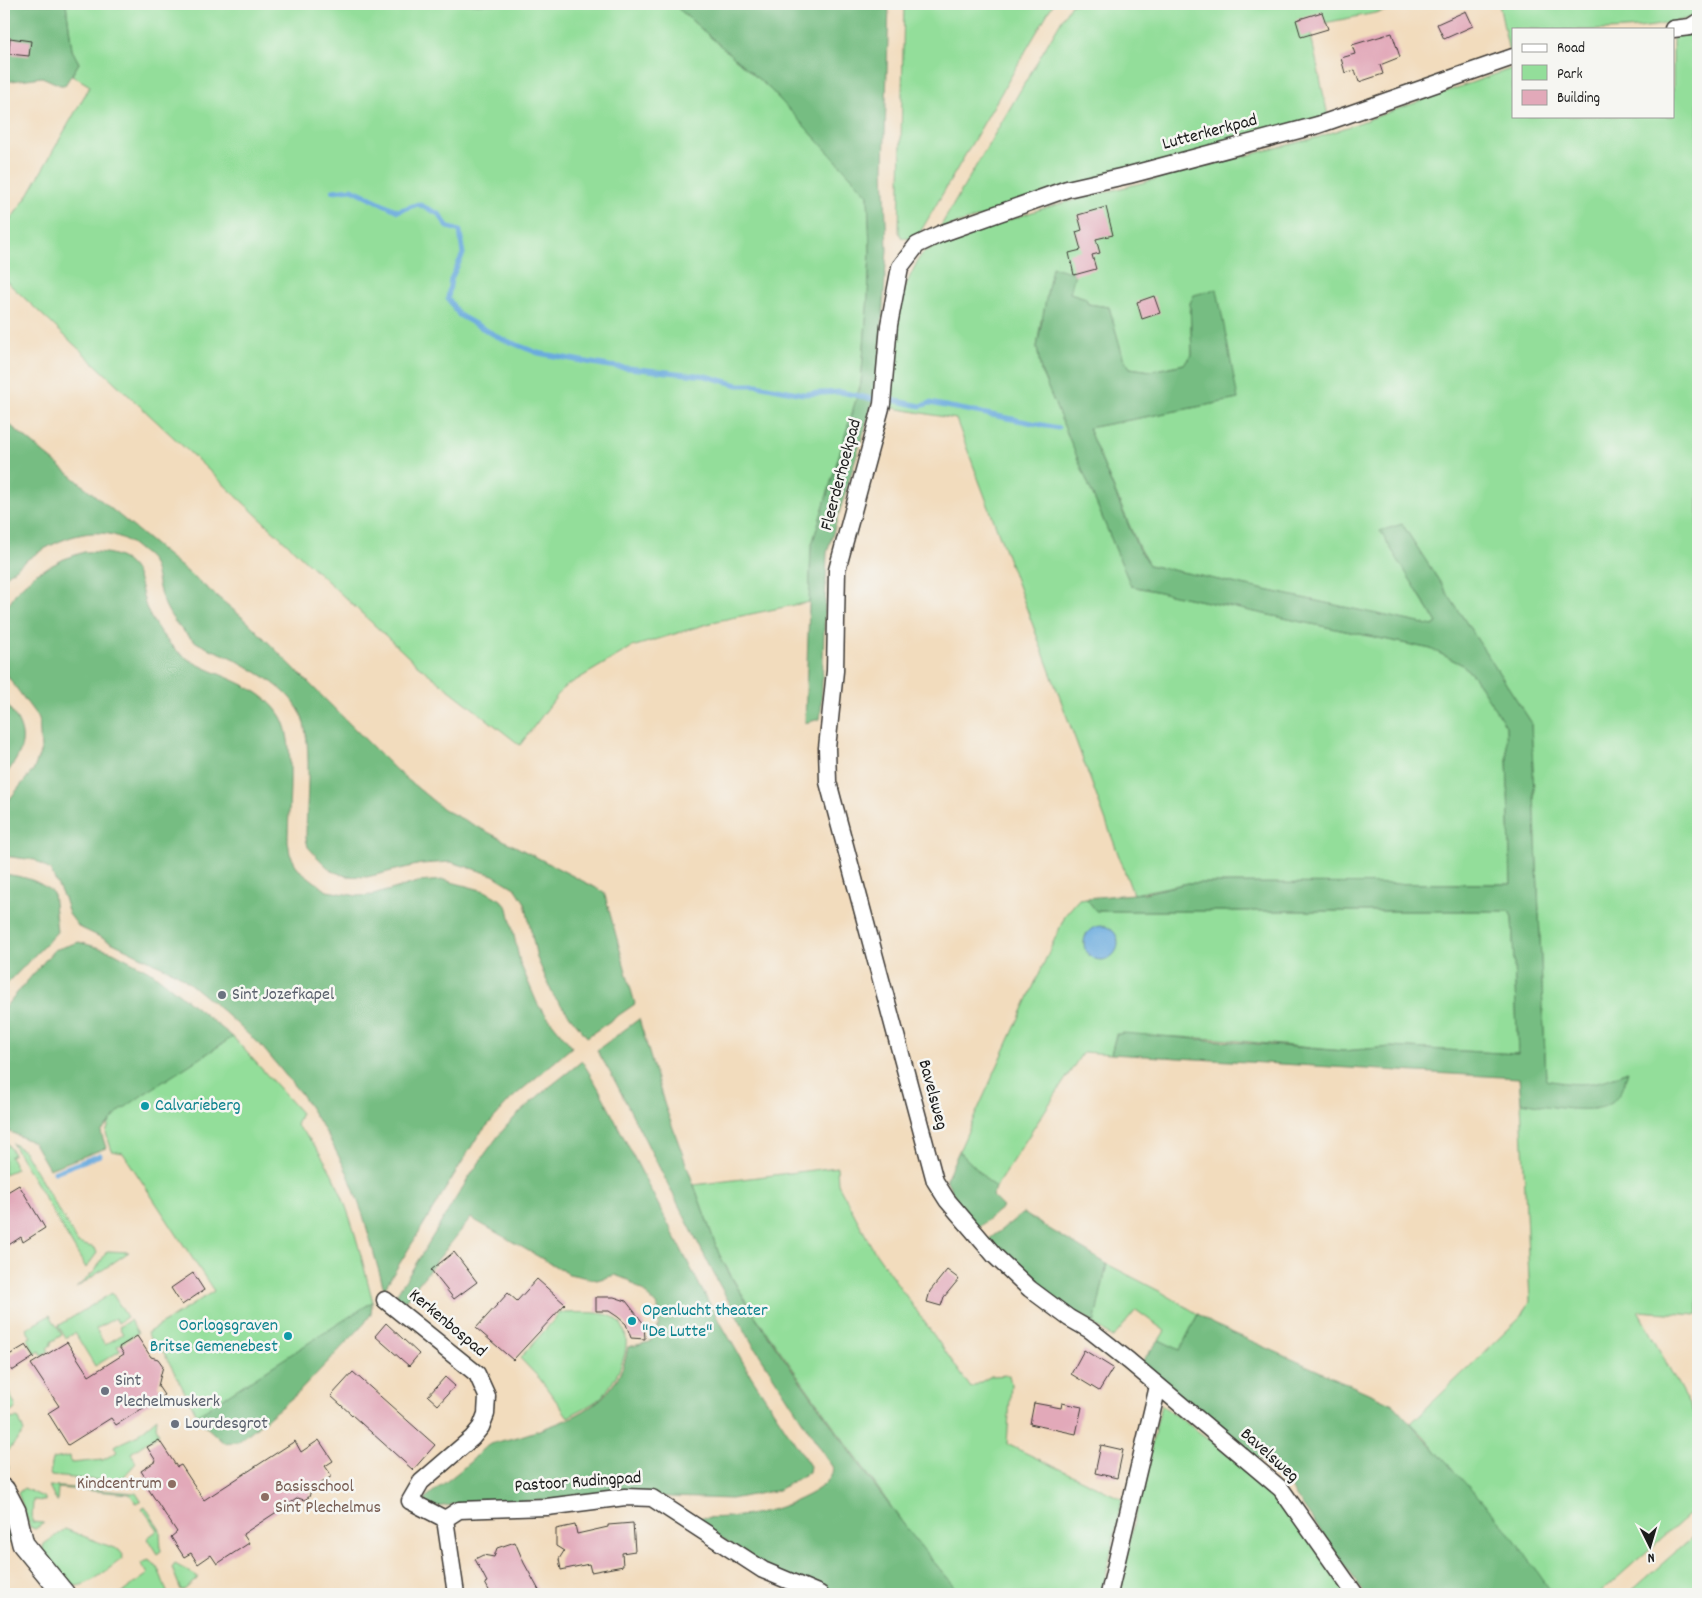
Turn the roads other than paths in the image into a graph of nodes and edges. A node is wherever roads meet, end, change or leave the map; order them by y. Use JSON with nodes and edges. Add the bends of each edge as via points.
{"nodes":[{"id":1,"x":1698,"y":22,"type":"edge"},
{"id":2,"x":1674,"y":29,"type":"edge"},
{"id":3,"x":1512,"y":57,"type":"edge"},
{"id":4,"x":917,"y":244,"type":"joint"},
{"id":5,"x":829,"y":722,"type":"joint"},
{"id":6,"x":385,"y":1300,"type":"dead end"},
{"id":7,"x":1158,"y":1386,"type":"junction"},
{"id":8,"x":4,"y":1490,"type":"edge"},
{"id":9,"x":445,"y":1519,"type":"junction"},
{"id":10,"x":64,"y":1594,"type":"edge"},
{"id":11,"x":456,"y":1594,"type":"edge"},
{"id":12,"x":820,"y":1594,"type":"edge"},
{"id":13,"x":1109,"y":1594,"type":"edge"},
{"id":14,"x":1354,"y":1594,"type":"edge"}],
"edges":[{"from":1,"to":2,"type":"street","via":[[1690,27]]},
{"from":3,"to":4,"type":"street","name":"Lutterkerkpad","via":[[1318,125],[1067,189]]},
{"from":4,"to":5,"type":"street","name":"Fleerderhoekpad","via":[[900,267],[889,325],[882,404],[837,570],[835,671]]},
{"from":5,"to":7,"type":"street","name":"Bavelsweg","via":[[828,782],[935,1181],[994,1256],[1030,1289],[1090,1330]]},
{"from":6,"to":9,"type":"street","name":"Kerkenbospad","via":[[477,1374],[486,1396],[486,1414],[481,1427],[421,1482],[410,1501]]},
{"from":7,"to":13,"type":"street"},
{"from":7,"to":14,"type":"street","name":"Bavelsweg","via":[[1281,1489]]},
{"from":8,"to":10,"type":"street","via":[[15,1512],[23,1544]]},
{"from":9,"to":11,"type":"street"},
{"from":9,"to":12,"type":"street","name":"Pastoor Rudingpad","via":[[459,1510],[547,1507],[625,1497],[652,1498],[763,1570]]}]}
